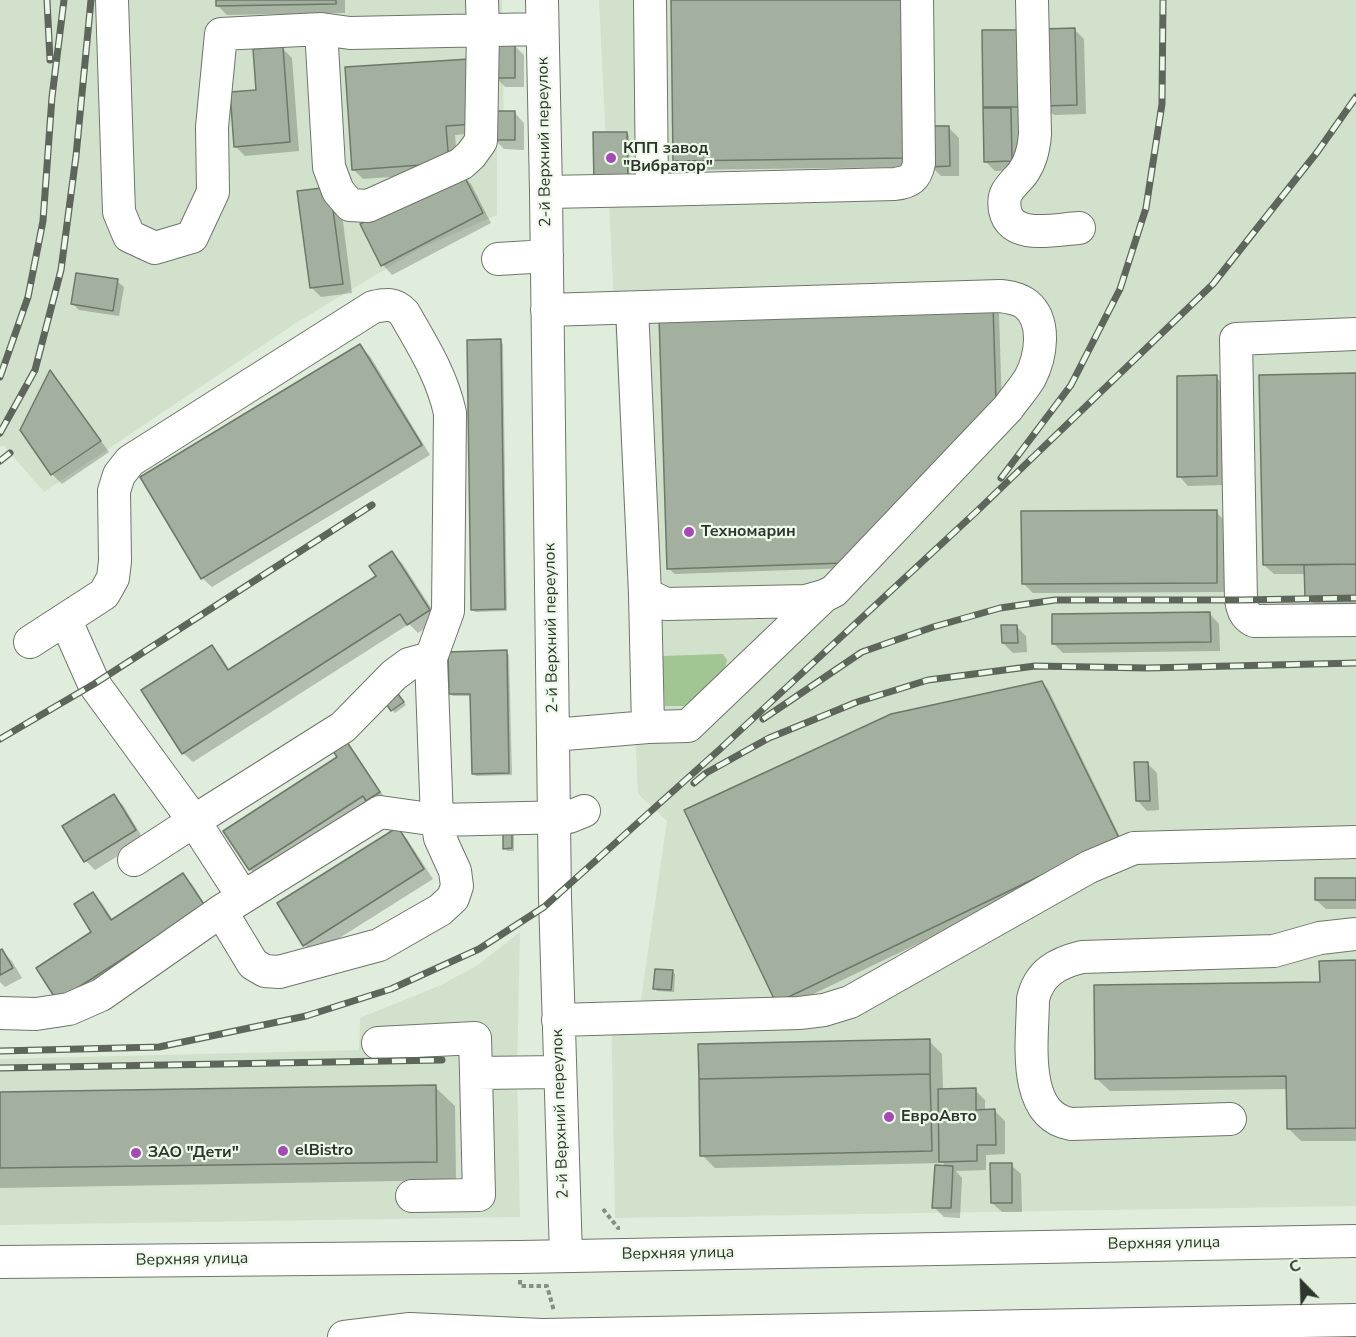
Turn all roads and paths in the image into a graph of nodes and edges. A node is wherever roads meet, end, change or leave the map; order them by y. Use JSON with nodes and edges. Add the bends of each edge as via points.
{"nodes":[{"id":1,"x":111,"y":0,"type":"edge"},
{"id":2,"x":482,"y":0,"type":"edge"},
{"id":3,"x":650,"y":0,"type":"edge"},
{"id":4,"x":917,"y":0,"type":"edge"},
{"id":5,"x":1032,"y":0,"type":"edge"},
{"id":6,"x":542,"y":14,"type":"edge"},
{"id":7,"x":321,"y":29,"type":"junction"},
{"id":8,"x":483,"y":31,"type":"junction"},
{"id":9,"x":652,"y":190,"type":"junction"},
{"id":10,"x":546,"y":192,"type":"junction"},
{"id":11,"x":1079,"y":228,"type":"dead end"},
{"id":12,"x":547,"y":256,"type":"junction"},
{"id":13,"x":498,"y":259,"type":"dead end"},
{"id":14,"x":632,"y":308,"type":"junction"},
{"id":15,"x":548,"y":310,"type":"junction"},
{"id":16,"x":1356,"y":334,"type":"edge"},
{"id":17,"x":645,"y":594,"type":"junction"},
{"id":18,"x":825,"y":596,"type":"junction"},
{"id":19,"x":1356,"y":620,"type":"edge"},
{"id":20,"x":66,"y":621,"type":"junction"},
{"id":21,"x":30,"y":642,"type":"dead end"},
{"id":22,"x":431,"y":658,"type":"junction"},
{"id":23,"x":648,"y":727,"type":"junction"},
{"id":24,"x":553,"y":735,"type":"junction"},
{"id":25,"x":569,"y":814,"type":"junction"},
{"id":26,"x":437,"y":820,"type":"junction"},
{"id":27,"x":195,"y":821,"type":"junction"},
{"id":28,"x":1356,"y":842,"type":"edge"},
{"id":29,"x":134,"y":860,"type":"dead end"},
{"id":30,"x":232,"y":904,"type":"junction"},
{"id":31,"x":1356,"y":934,"type":"edge"},
{"id":32,"x":0,"y":1014,"type":"edge"},
{"id":33,"x":558,"y":1020,"type":"junction"},
{"id":34,"x":378,"y":1043,"type":"dead end"},
{"id":35,"x":560,"y":1072,"type":"junction"},
{"id":36,"x":476,"y":1073,"type":"junction"},
{"id":37,"x":1230,"y":1119,"type":"dead end"},
{"id":38,"x":412,"y":1196,"type":"dead end"},
{"id":39,"x":1356,"y":1241,"type":"edge"},
{"id":40,"x":566,"y":1256,"type":"junction"},
{"id":41,"x":0,"y":1262,"type":"edge"},
{"id":42,"x":520,"y":1286,"type":"dead end"},
{"id":43,"x":1356,"y":1320,"type":"edge"},
{"id":44,"x":557,"y":1334,"type":"junction"},
{"id":45,"x":344,"y":1337,"type":"edge"}],
"edges":[{"from":1,"to":7,"type":"street","via":[[119,212],[129,236],[155,248],[192,237],[213,192],[213,127],[221,34]]},
{"from":2,"to":8,"type":"street"},
{"from":3,"to":9,"type":"street"},
{"from":4,"to":9,"type":"street","via":[[919,163],[912,179],[895,184]]},
{"from":5,"to":11,"type":"street","via":[[1034,148],[1029,163],[1006,194],[1006,216],[1012,225],[1026,231]]},
{"from":6,"to":8,"type":"street"},
{"from":6,"to":10,"type":"street","name":"2-й Верхний переулок"},
{"from":7,"to":8,"type":"street","via":[[350,33]]},
{"from":7,"to":8,"type":"street","via":[[329,167],[338,191],[350,205],[368,206],[461,164],[481,141]]},
{"from":9,"to":10,"type":"street"},
{"from":10,"to":12,"type":"street","name":"2-й Верхний переулок"},
{"from":12,"to":13,"type":"street"},
{"from":12,"to":15,"type":"street","name":"2-й Верхний переулок"},
{"from":14,"to":15,"type":"street"},
{"from":14,"to":17,"type":"street"},
{"from":14,"to":18,"type":"street","via":[[1000,296],[1015,298],[1036,316],[1040,331],[1036,364],[1008,408]]},
{"from":15,"to":24,"type":"street","name":"2-й Верхний переулок"},
{"from":16,"to":19,"type":"street","via":[[1236,339],[1242,610],[1254,621]]},
{"from":17,"to":18,"type":"street","via":[[666,604],[806,601]]},
{"from":17,"to":23,"type":"street"},
{"from":18,"to":23,"type":"street","via":[[688,726]]},
{"from":20,"to":21,"type":"street"},
{"from":20,"to":22,"type":"street","via":[[104,594],[113,578],[114,491],[119,475],[130,461],[373,307],[387,304],[398,306],[404,313],[438,374],[450,413],[448,611]]},
{"from":20,"to":27,"type":"street","via":[[94,684]]},
{"from":22,"to":26,"type":"street"},
{"from":22,"to":27,"type":"street","via":[[409,664],[343,726]]},
{"from":23,"to":24,"type":"street"},
{"from":24,"to":25,"type":"street","name":"2-й Верхний переулок"},
{"from":25,"to":26,"type":"street"},
{"from":25,"to":33,"type":"street","name":"2-й Верхний переулок"},
{"from":26,"to":30,"type":"street","via":[[380,812]]},
{"from":26,"to":30,"type":"street","via":[[440,838],[455,871],[457,886],[453,898],[440,910],[380,945],[279,972],[266,971],[253,964]]},
{"from":27,"to":29,"type":"street"},
{"from":27,"to":30,"type":"street"},
{"from":28,"to":33,"type":"street","via":[[1134,848],[1089,867],[850,1002],[824,1010]]},
{"from":30,"to":32,"type":"street","via":[[100,995],[69,1009]]},
{"from":31,"to":37,"type":"street","via":[[1320,938],[1274,951],[1082,957],[1053,967],[1043,976],[1033,999],[1033,1075],[1041,1104],[1049,1115],[1071,1124]]},
{"from":33,"to":35,"type":"street","name":"2-й Верхний переулок"},
{"from":34,"to":36,"type":"street","via":[[475,1038]]},
{"from":35,"to":36,"type":"street"},
{"from":35,"to":40,"type":"street","name":"2-й Верхний переулок"},
{"from":36,"to":38,"type":"street","via":[[479,1195]]},
{"from":39,"to":40,"type":"street","name":"Верхняя улица"},
{"from":40,"to":41,"type":"street","name":"Верхняя улица"},
{"from":42,"to":44,"type":"path","via":[[547,1286]]},
{"from":43,"to":44,"type":"street"},
{"from":44,"to":45,"type":"street","via":[[410,1329]]}]}
